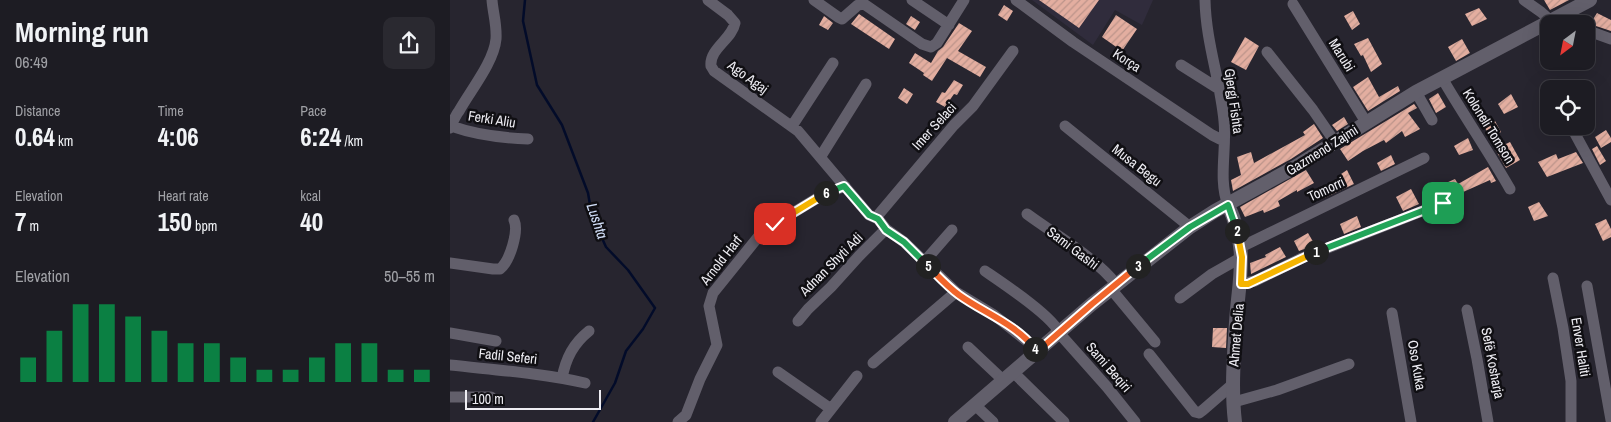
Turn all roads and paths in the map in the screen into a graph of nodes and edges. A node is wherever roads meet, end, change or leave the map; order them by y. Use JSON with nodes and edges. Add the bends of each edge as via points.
{"nodes":[{"id":1,"x":492,"y":0,"type":"edge"},
{"id":2,"x":708,"y":0,"type":"edge"},
{"id":3,"x":814,"y":0,"type":"edge"},
{"id":4,"x":912,"y":0,"type":"edge"},
{"id":5,"x":964,"y":0,"type":"edge"},
{"id":6,"x":1016,"y":0,"type":"edge"},
{"id":7,"x":1205,"y":0,"type":"edge"},
{"id":8,"x":1524,"y":0,"type":"edge"},
{"id":9,"x":1590,"y":0,"type":"edge"},
{"id":10,"x":1293,"y":4,"type":"dead end"},
{"id":11,"x":1568,"y":12,"type":"junction"},
{"id":12,"x":1544,"y":15,"type":"edge"},
{"id":13,"x":1561,"y":15,"type":"edge"},
{"id":14,"x":1570,"y":15,"type":"edge"},
{"id":15,"x":949,"y":25,"type":"junction"},
{"id":16,"x":1540,"y":25,"type":"edge"},
{"id":17,"x":1595,"y":33,"type":"edge"},
{"id":18,"x":1611,"y":39,"type":"edge"},
{"id":19,"x":1013,"y":51,"type":"dead end"},
{"id":20,"x":1267,"y":52,"type":"dead end"},
{"id":21,"x":833,"y":63,"type":"dead end"},
{"id":22,"x":1181,"y":65,"type":"dead end"},
{"id":23,"x":1442,"y":78,"type":"junction"},
{"id":24,"x":866,"y":84,"type":"dead end"},
{"id":25,"x":1219,"y":89,"type":"junction"},
{"id":26,"x":1416,"y":92,"type":"junction"},
{"id":27,"x":1432,"y":120,"type":"dead end"},
{"id":28,"x":1366,"y":122,"type":"junction"},
{"id":29,"x":792,"y":126,"type":"junction"},
{"id":30,"x":1065,"y":126,"type":"dead end"},
{"id":31,"x":451,"y":127,"type":"edge"},
{"id":32,"x":1576,"y":135,"type":"edge"},
{"id":33,"x":528,"y":139,"type":"dead end"},
{"id":34,"x":1224,"y":141,"type":"junction"},
{"id":35,"x":1335,"y":142,"type":"junction"},
{"id":36,"x":821,"y":156,"type":"junction"},
{"id":37,"x":1424,"y":158,"type":"dead end"},
{"id":38,"x":844,"y":186,"type":"junction"},
{"id":39,"x":1510,"y":189,"type":"dead end"},
{"id":40,"x":1611,"y":200,"type":"edge"},
{"id":41,"x":1443,"y":203,"type":"dead end"},
{"id":42,"x":1228,"y":205,"type":"junction"},
{"id":43,"x":1027,"y":214,"type":"dead end"},
{"id":44,"x":878,"y":219,"type":"junction"},
{"id":45,"x":514,"y":220,"type":"dead end"},
{"id":46,"x":1190,"y":227,"type":"junction"},
{"id":47,"x":886,"y":230,"type":"junction"},
{"id":48,"x":952,"y":230,"type":"dead end"},
{"id":49,"x":1241,"y":252,"type":"junction"},
{"id":50,"x":924,"y":262,"type":"junction"},
{"id":51,"x":450,"y":264,"type":"edge"},
{"id":52,"x":985,"y":270,"type":"dead end"},
{"id":53,"x":1553,"y":278,"type":"dead end"},
{"id":54,"x":1241,"y":284,"type":"junction"},
{"id":55,"x":1113,"y":286,"type":"junction"},
{"id":56,"x":1587,"y":286,"type":"dead end"},
{"id":57,"x":956,"y":292,"type":"junction"},
{"id":58,"x":1180,"y":298,"type":"dead end"},
{"id":59,"x":1467,"y":310,"type":"dead end"},
{"id":60,"x":1392,"y":313,"type":"dead end"},
{"id":61,"x":798,"y":321,"type":"dead end"},
{"id":62,"x":589,"y":331,"type":"dead end"},
{"id":63,"x":450,"y":333,"type":"edge"},
{"id":64,"x":1059,"y":333,"type":"junction"},
{"id":65,"x":496,"y":341,"type":"dead end"},
{"id":66,"x":1154,"y":342,"type":"dead end"},
{"id":67,"x":968,"y":347,"type":"dead end"},
{"id":68,"x":1037,"y":352,"type":"junction"},
{"id":69,"x":1149,"y":354,"type":"dead end"},
{"id":70,"x":873,"y":363,"type":"dead end"},
{"id":71,"x":1349,"y":364,"type":"dead end"},
{"id":72,"x":450,"y":365,"type":"edge"},
{"id":73,"x":778,"y":372,"type":"dead end"},
{"id":74,"x":857,"y":376,"type":"dead end"},
{"id":75,"x":1008,"y":376,"type":"junction"},
{"id":76,"x":562,"y":378,"type":"junction"},
{"id":77,"x":585,"y":383,"type":"dead end"},
{"id":78,"x":1233,"y":384,"type":"junction"},
{"id":79,"x":450,"y":397,"type":"edge"},
{"id":80,"x":491,"y":397,"type":"dead end"},
{"id":81,"x":1234,"y":402,"type":"junction"},
{"id":82,"x":975,"y":405,"type":"junction"},
{"id":83,"x":831,"y":409,"type":"junction"},
{"id":84,"x":1611,"y":420,"type":"edge"},
{"id":85,"x":678,"y":422,"type":"edge"},
{"id":86,"x":821,"y":422,"type":"edge"},
{"id":87,"x":955,"y":422,"type":"edge"},
{"id":88,"x":994,"y":422,"type":"edge"},
{"id":89,"x":1064,"y":422,"type":"edge"},
{"id":90,"x":1135,"y":422,"type":"edge"},
{"id":91,"x":1234,"y":422,"type":"edge"},
{"id":92,"x":1412,"y":422,"type":"edge"},
{"id":93,"x":1488,"y":422,"type":"edge"},
{"id":94,"x":1570,"y":422,"type":"edge"}],
"edges":[{"from":1,"to":31,"type":"street","name":"Ferki Aliu","via":[[496,25],[494,50]]},
{"from":2,"to":29,"type":"street","name":"Ago Agaj","via":[[735,23],[712,58],[714,71]]},
{"from":3,"to":15,"type":"street","via":[[842,18],[864,4],[927,47],[934,46]]},
{"from":4,"to":15,"type":"street"},
{"from":5,"to":15,"type":"street"},
{"from":6,"to":34,"type":"street","name":"Korça","via":[[1073,42]]},
{"from":7,"to":25,"type":"street","name":"Gjergj Fishta","via":[[1207,33]]},
{"from":8,"to":12,"type":"street"},
{"from":9,"to":11,"type":"street","name":"Gazmend Zajmi"},
{"from":10,"to":28,"type":"street","name":"Marubi"},
{"from":11,"to":13,"type":"street","name":"Gazmend Zajmi"},
{"from":11,"to":14,"type":"street"},
{"from":16,"to":23,"type":"street","name":"Gazmend Zajmi"},
{"from":17,"to":18,"type":"street"},
{"from":19,"to":44,"type":"street","name":"Imer Selaci","via":[[983,94],[906,180]]},
{"from":20,"to":35,"type":"street"},
{"from":21,"to":29,"type":"street"},
{"from":22,"to":25,"type":"street"},
{"from":23,"to":26,"type":"street","name":"Gazmend Zajmi"},
{"from":23,"to":39,"type":"street","name":"Koloneli Tomson"},
{"from":24,"to":36,"type":"street"},
{"from":25,"to":34,"type":"street","name":"Gjergj Fishta"},
{"from":26,"to":27,"type":"street"},
{"from":26,"to":28,"type":"street","name":"Gazmend Zajmi"},
{"from":28,"to":35,"type":"street","name":"Gazmend Zajmi"},
{"from":29,"to":36,"type":"street","name":"Ago Agaj"},
{"from":30,"to":46,"type":"street","name":"Musa Begu"},
{"from":31,"to":33,"type":"street","name":"Ferki Aliu"},
{"from":32,"to":40,"type":"street"},
{"from":34,"to":42,"type":"street","name":"Gjergj Fishta","via":[[1223,188]]},
{"from":35,"to":42,"type":"street","name":"Gazmend Zajmi"},
{"from":36,"to":38,"type":"street","name":"Ago Agaj"},
{"from":37,"to":49,"type":"street","name":"Tomorri"},
{"from":38,"to":44,"type":"street","name":"Ago Agaj","via":[[869,215]]},
{"from":38,"to":85,"type":"street","name":"Arnold Harf","via":[[824,194],[763,231],[713,293],[708,306],[718,345],[686,415]]},
{"from":41,"to":54,"type":"street","via":[[1319,251],[1248,284]]},
{"from":42,"to":46,"type":"street"},
{"from":42,"to":49,"type":"street","name":"Ahmet Delia"},
{"from":43,"to":55,"type":"street","name":"Sami Gashi","via":[[1103,270]]},
{"from":44,"to":47,"type":"street","name":"Ago Agaj"},
{"from":45,"to":51,"type":"street","via":[[516,229],[512,247],[500,269]]},
{"from":46,"to":55,"type":"street"},
{"from":47,"to":50,"type":"street","name":"Ago Agaj"},
{"from":47,"to":61,"type":"street","name":"Adnan Shyti Adi"},
{"from":48,"to":50,"type":"street"},
{"from":49,"to":54,"type":"street","name":"Ahmet Delia"},
{"from":49,"to":58,"type":"street"},
{"from":50,"to":57,"type":"street","name":"Ago Agaj"},
{"from":52,"to":64,"type":"street","name":"Sami Beqiri","via":[[1054,324]]},
{"from":53,"to":94,"type":"street","name":"Enver Haliti","via":[[1571,381]]},
{"from":54,"to":78,"type":"street","name":"Ahmet Delia"},
{"from":55,"to":64,"type":"street"},
{"from":55,"to":66,"type":"street","name":"Sami Gashi"},
{"from":56,"to":84,"type":"street"},
{"from":57,"to":68,"type":"street","name":"Ago Agaj","via":[[994,315]]},
{"from":57,"to":70,"type":"street"},
{"from":59,"to":93,"type":"street","name":"Sefë Kosharja"},
{"from":60,"to":92,"type":"street","name":"Oso Kuka"},
{"from":62,"to":76,"type":"street","via":[[571,350]]},
{"from":63,"to":65,"type":"street"},
{"from":64,"to":68,"type":"street"},
{"from":64,"to":90,"type":"street","name":"Sami Beqiri"},
{"from":67,"to":75,"type":"street"},
{"from":68,"to":75,"type":"street"},
{"from":69,"to":78,"type":"street","name":"Ahmet Delia","via":[[1195,412],[1199,413]]},
{"from":71,"to":81,"type":"street"},
{"from":72,"to":76,"type":"street","name":"Fadil Seferi"},
{"from":73,"to":83,"type":"street"},
{"from":74,"to":83,"type":"street"},
{"from":75,"to":82,"type":"street"},
{"from":75,"to":89,"type":"street"},
{"from":76,"to":77,"type":"street","name":"Fadil Seferi"},
{"from":78,"to":81,"type":"street","name":"Ahmet Delia"},
{"from":79,"to":80,"type":"street"},
{"from":81,"to":91,"type":"street","name":"Ahmet Delia"},
{"from":82,"to":87,"type":"street"},
{"from":82,"to":88,"type":"street"},
{"from":83,"to":86,"type":"street"}]}
